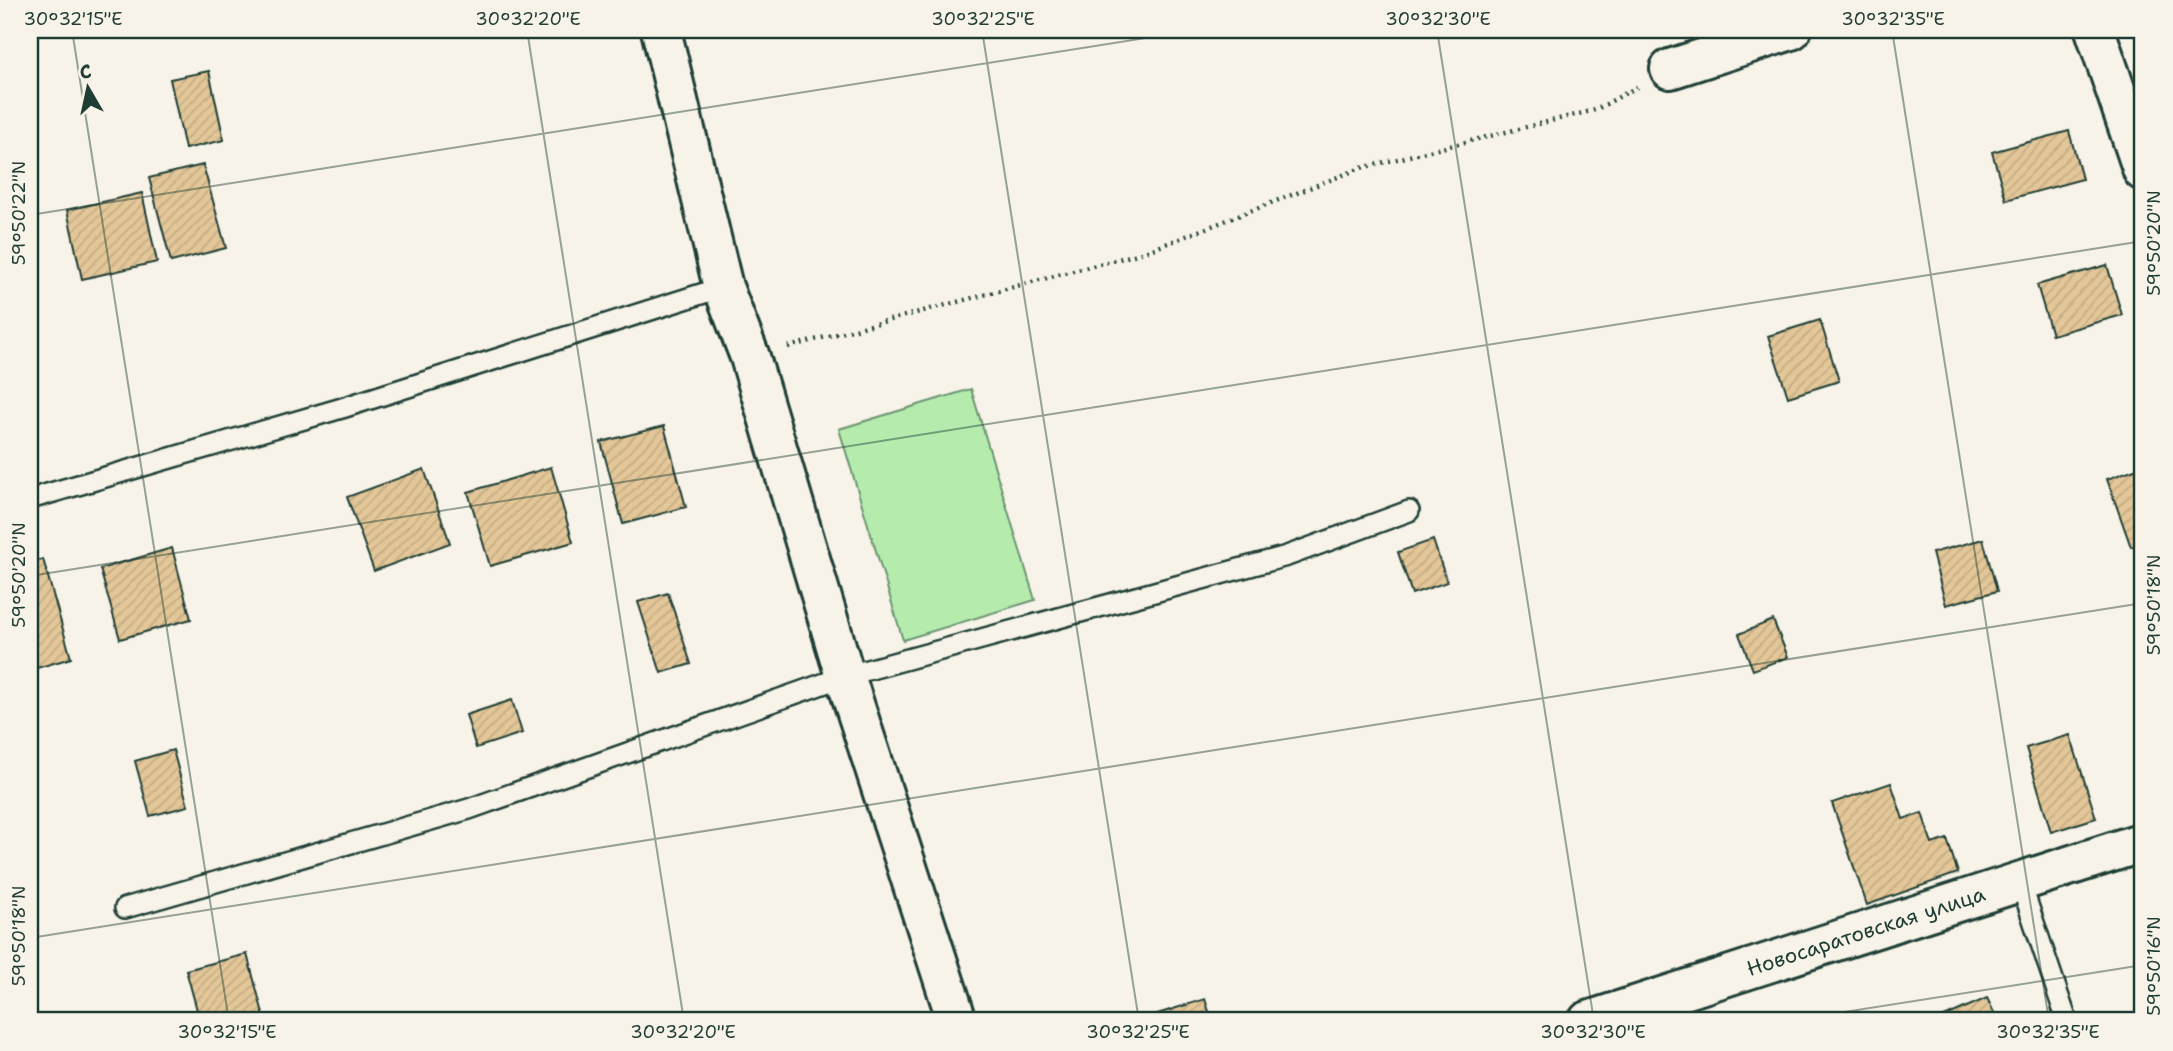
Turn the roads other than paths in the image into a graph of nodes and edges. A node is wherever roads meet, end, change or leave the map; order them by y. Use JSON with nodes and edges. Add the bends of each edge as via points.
{"nodes":[{"id":1,"x":661,"y":30,"type":"edge"},
{"id":2,"x":1791,"y":30,"type":"edge"},
{"id":3,"x":2095,"y":30,"type":"edge"},
{"id":4,"x":1670,"y":69,"type":"road end"},
{"id":5,"x":2143,"y":171,"type":"edge"},
{"id":6,"x":723,"y":287,"type":"junction"},
{"id":7,"x":30,"y":499,"type":"edge"},
{"id":8,"x":1409,"y":511,"type":"dead end"},
{"id":9,"x":845,"y":676,"type":"junction"},
{"id":10,"x":2143,"y":842,"type":"edge"},
{"id":11,"x":2020,"y":881,"type":"junction"},
{"id":12,"x":125,"y":908,"type":"dead end"},
{"id":13,"x":957,"y":1021,"type":"edge"},
{"id":14,"x":1588,"y":1021,"type":"edge"},
{"id":15,"x":2067,"y":1021,"type":"edge"}],
"edges":[{"from":1,"to":6,"type":"street"},
{"from":2,"to":4,"type":"street"},
{"from":3,"to":5,"type":"street"},
{"from":6,"to":7,"type":"lane","via":[[342,408]]},
{"from":6,"to":9,"type":"street","via":[[750,357]]},
{"from":8,"to":9,"type":"lane","via":[[1287,556]]},
{"from":9,"to":12,"type":"lane","via":[[469,809]]},
{"from":9,"to":13,"type":"street"},
{"from":10,"to":11,"type":"street","name":"Новосаратовская улица"},
{"from":11,"to":14,"type":"street","name":"Новосаратовская улица"},
{"from":11,"to":15,"type":"lane"}]}
